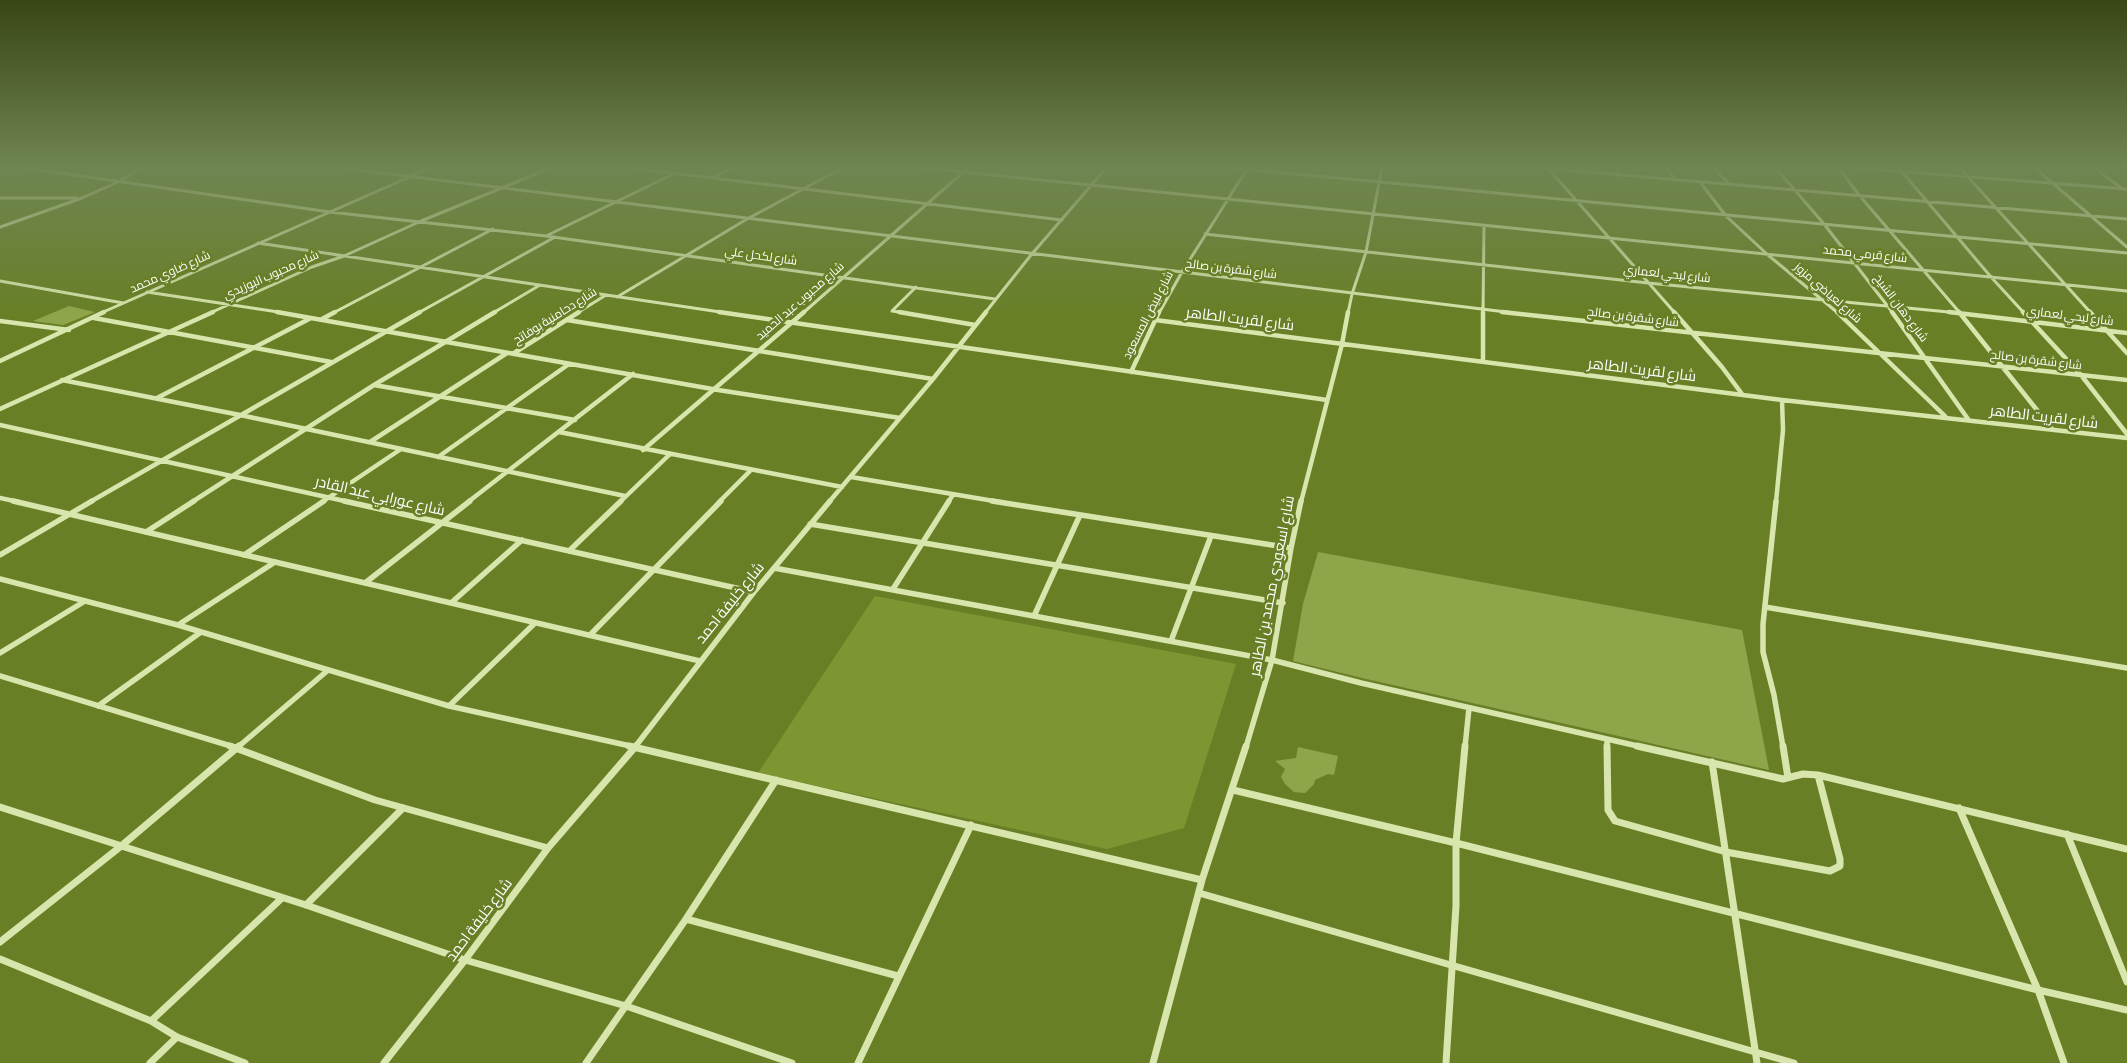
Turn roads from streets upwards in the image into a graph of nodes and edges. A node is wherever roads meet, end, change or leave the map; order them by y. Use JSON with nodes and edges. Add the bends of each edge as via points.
{"nodes":[{"id":1,"x":1726,"y":216,"type":"edge"},
{"id":2,"x":2093,"y":216,"type":"edge"},
{"id":3,"x":29,"y":217,"type":"edge"},
{"id":4,"x":319,"y":217,"type":"edge"},
{"id":5,"x":377,"y":217,"type":"edge"},
{"id":6,"x":432,"y":217,"type":"edge"},
{"id":7,"x":585,"y":217,"type":"edge"},
{"id":8,"x":722,"y":217,"type":"edge"},
{"id":9,"x":753,"y":217,"type":"edge"},
{"id":10,"x":912,"y":217,"type":"edge"},
{"id":11,"x":1033,"y":217,"type":"edge"},
{"id":12,"x":1065,"y":217,"type":"edge"},
{"id":13,"x":1216,"y":217,"type":"edge"},
{"id":14,"x":1373,"y":217,"type":"edge"},
{"id":15,"x":1397,"y":217,"type":"edge"},
{"id":16,"x":1590,"y":217,"type":"edge"},
{"id":17,"x":1733,"y":217,"type":"edge"},
{"id":18,"x":1818,"y":217,"type":"edge"},
{"id":19,"x":1878,"y":217,"type":"edge"},
{"id":20,"x":1941,"y":217,"type":"edge"},
{"id":21,"x":2004,"y":217,"type":"edge"},
{"id":22,"x":2100,"y":217,"type":"edge"},
{"id":23,"x":2127,"y":219,"type":"edge"},
{"id":24,"x":747,"y":220,"type":"junction"},
{"id":25,"x":1062,"y":220,"type":"junction"},
{"id":26,"x":421,"y":221,"type":"junction"},
{"id":27,"x":1824,"y":224,"type":"junction"},
{"id":28,"x":1484,"y":226,"type":"junction"},
{"id":29,"x":0,"y":227,"type":"edge"},
{"id":30,"x":493,"y":229,"type":"junction"},
{"id":31,"x":1890,"y":231,"type":"junction"},
{"id":32,"x":1205,"y":234,"type":"junction"},
{"id":33,"x":546,"y":236,"type":"junction"},
{"id":34,"x":889,"y":236,"type":"junction"},
{"id":35,"x":1958,"y":236,"type":"junction"},
{"id":36,"x":555,"y":237,"type":"junction"},
{"id":37,"x":1609,"y":239,"type":"junction"},
{"id":38,"x":258,"y":243,"type":"junction"},
{"id":39,"x":2028,"y":244,"type":"junction"},
{"id":40,"x":2127,"y":247,"type":"edge"},
{"id":41,"x":1366,"y":252,"type":"junction"},
{"id":42,"x":2127,"y":253,"type":"edge"},
{"id":43,"x":1031,"y":255,"type":"junction"},
{"id":44,"x":1768,"y":255,"type":"junction"},
{"id":45,"x":344,"y":256,"type":"junction"},
{"id":46,"x":684,"y":256,"type":"junction"},
{"id":47,"x":1853,"y":263,"type":"junction"},
{"id":48,"x":1484,"y":265,"type":"junction"},
{"id":49,"x":424,"y":267,"type":"junction"},
{"id":50,"x":1923,"y":270,"type":"junction"},
{"id":51,"x":1182,"y":272,"type":"junction"},
{"id":52,"x":486,"y":277,"type":"junction"},
{"id":53,"x":842,"y":277,"type":"junction"},
{"id":54,"x":1991,"y":277,"type":"junction"},
{"id":55,"x":0,"y":281,"type":"edge"},
{"id":56,"x":1648,"y":282,"type":"junction"},
{"id":57,"x":540,"y":285,"type":"junction"},
{"id":58,"x":2066,"y":285,"type":"junction"},
{"id":59,"x":916,"y":287,"type":"junction"},
{"id":60,"x":2127,"y":291,"type":"edge"},
{"id":61,"x":147,"y":292,"type":"junction"},
{"id":62,"x":1352,"y":294,"type":"junction"},
{"id":63,"x":606,"y":295,"type":"junction"},
{"id":64,"x":617,"y":297,"type":"junction"},
{"id":65,"x":995,"y":299,"type":"junction"},
{"id":66,"x":1823,"y":299,"type":"junction"},
{"id":67,"x":124,"y":304,"type":"junction"},
{"id":68,"x":229,"y":304,"type":"junction"},
{"id":69,"x":1887,"y":305,"type":"junction"},
{"id":70,"x":1482,"y":310,"type":"junction"},
{"id":71,"x":1960,"y":314,"type":"junction"},
{"id":72,"x":93,"y":318,"type":"junction"},
{"id":73,"x":311,"y":318,"type":"junction"},
{"id":74,"x":321,"y":319,"type":"junction"},
{"id":75,"x":567,"y":320,"type":"junction"},
{"id":76,"x":1155,"y":320,"type":"junction"},
{"id":77,"x":0,"y":321,"type":"edge"},
{"id":78,"x":793,"y":322,"type":"junction"},
{"id":79,"x":2033,"y":322,"type":"junction"},
{"id":80,"x":975,"y":325,"type":"junction"},
{"id":81,"x":69,"y":330,"type":"junction"},
{"id":82,"x":2106,"y":330,"type":"junction"},
{"id":83,"x":167,"y":332,"type":"junction"},
{"id":84,"x":386,"y":332,"type":"junction"},
{"id":85,"x":2127,"y":333,"type":"edge"},
{"id":86,"x":1692,"y":334,"type":"junction"},
{"id":87,"x":445,"y":342,"type":"junction"},
{"id":88,"x":1342,"y":344,"type":"junction"},
{"id":89,"x":253,"y":348,"type":"junction"},
{"id":90,"x":957,"y":348,"type":"junction"},
{"id":91,"x":508,"y":352,"type":"junction"},
{"id":92,"x":758,"y":352,"type":"junction"},
{"id":93,"x":514,"y":353,"type":"junction"},
{"id":94,"x":2127,"y":353,"type":"edge"},
{"id":95,"x":1880,"y":354,"type":"junction"},
{"id":96,"x":1926,"y":358,"type":"junction"},
{"id":97,"x":0,"y":361,"type":"edge"},
{"id":98,"x":1483,"y":361,"type":"junction"},
{"id":99,"x":331,"y":362,"type":"junction"},
{"id":100,"x":569,"y":364,"type":"junction"},
{"id":101,"x":2000,"y":366,"type":"junction"},
{"id":102,"x":1131,"y":372,"type":"junction"},
{"id":103,"x":633,"y":374,"type":"junction"},
{"id":104,"x":2081,"y":375,"type":"junction"},
{"id":105,"x":932,"y":379,"type":"junction"},
{"id":106,"x":62,"y":380,"type":"junction"},
{"id":107,"x":2127,"y":380,"type":"edge"},
{"id":108,"x":374,"y":385,"type":"junction"},
{"id":109,"x":713,"y":389,"type":"junction"},
{"id":110,"x":1742,"y":394,"type":"junction"},
{"id":111,"x":440,"y":397,"type":"junction"},
{"id":112,"x":156,"y":399,"type":"junction"},
{"id":113,"x":1327,"y":400,"type":"junction"},
{"id":114,"x":1782,"y":400,"type":"junction"},
{"id":115,"x":508,"y":408,"type":"junction"},
{"id":116,"x":0,"y":409,"type":"edge"},
{"id":117,"x":240,"y":415,"type":"junction"},
{"id":118,"x":1946,"y":416,"type":"junction"},
{"id":119,"x":900,"y":418,"type":"junction"},
{"id":120,"x":1968,"y":419,"type":"junction"},
{"id":121,"x":575,"y":420,"type":"junction"},
{"id":122,"x":0,"y":424,"type":"edge"},
{"id":123,"x":306,"y":429,"type":"junction"},
{"id":124,"x":2053,"y":430,"type":"junction"},
{"id":125,"x":558,"y":432,"type":"junction"},
{"id":126,"x":2127,"y":434,"type":"edge"},
{"id":127,"x":2127,"y":438,"type":"edge"},
{"id":128,"x":370,"y":442,"type":"junction"},
{"id":129,"x":401,"y":449,"type":"junction"},
{"id":130,"x":643,"y":450,"type":"junction"},
{"id":131,"x":669,"y":455,"type":"junction"},
{"id":132,"x":438,"y":457,"type":"junction"},
{"id":133,"x":161,"y":460,"type":"junction"},
{"id":134,"x":750,"y":471,"type":"junction"},
{"id":135,"x":507,"y":472,"type":"junction"},
{"id":136,"x":236,"y":476,"type":"junction"},
{"id":137,"x":851,"y":477,"type":"junction"},
{"id":138,"x":842,"y":487,"type":"junction"},
{"id":139,"x":953,"y":495,"type":"junction"},
{"id":140,"x":625,"y":496,"type":"junction"},
{"id":141,"x":329,"y":497,"type":"junction"},
{"id":142,"x":0,"y":498,"type":"edge"},
{"id":143,"x":68,"y":514,"type":"junction"},
{"id":144,"x":1080,"y":515,"type":"junction"},
{"id":145,"x":442,"y":522,"type":"junction"},
{"id":146,"x":810,"y":524,"type":"junction"},
{"id":147,"x":146,"y":532,"type":"junction"},
{"id":148,"x":1211,"y":536,"type":"junction"},
{"id":149,"x":522,"y":540,"type":"junction"},
{"id":150,"x":923,"y":544,"type":"junction"},
{"id":151,"x":1291,"y":548,"type":"junction"},
{"id":152,"x":568,"y":551,"type":"junction"},
{"id":153,"x":0,"y":555,"type":"edge"},
{"id":154,"x":244,"y":555,"type":"junction"},
{"id":155,"x":275,"y":562,"type":"junction"},
{"id":156,"x":1057,"y":566,"type":"junction"},
{"id":157,"x":774,"y":568,"type":"junction"},
{"id":158,"x":654,"y":570,"type":"junction"},
{"id":159,"x":0,"y":579,"type":"edge"},
{"id":160,"x":364,"y":583,"type":"junction"},
{"id":161,"x":893,"y":589,"type":"junction"},
{"id":162,"x":1191,"y":589,"type":"junction"},
{"id":163,"x":754,"y":592,"type":"junction"},
{"id":164,"x":85,"y":601,"type":"junction"},
{"id":165,"x":451,"y":603,"type":"junction"},
{"id":166,"x":1283,"y":603,"type":"junction"},
{"id":167,"x":1765,"y":607,"type":"junction"},
{"id":168,"x":1034,"y":616,"type":"junction"},
{"id":169,"x":535,"y":623,"type":"junction"},
{"id":170,"x":178,"y":625,"type":"junction"},
{"id":171,"x":201,"y":632,"type":"junction"},
{"id":172,"x":590,"y":635,"type":"junction"},
{"id":173,"x":1171,"y":641,"type":"junction"},
{"id":174,"x":0,"y":653,"type":"edge"},
{"id":175,"x":1272,"y":660,"type":"junction"},
{"id":176,"x":700,"y":661,"type":"junction"},
{"id":177,"x":2127,"y":668,"type":"edge"},
{"id":178,"x":327,"y":671,"type":"junction"},
{"id":179,"x":0,"y":676,"type":"edge"},
{"id":180,"x":98,"y":706,"type":"junction"},
{"id":181,"x":449,"y":706,"type":"junction"},
{"id":182,"x":1468,"y":708,"type":"junction"},
{"id":183,"x":1607,"y":739,"type":"junction"},
{"id":184,"x":635,"y":747,"type":"junction"},
{"id":185,"x":237,"y":748,"type":"junction"},
{"id":186,"x":1712,"y":762,"type":"junction"},
{"id":187,"x":1818,"y":776,"type":"junction"},
{"id":188,"x":1788,"y":778,"type":"junction"},
{"id":189,"x":776,"y":780,"type":"junction"},
{"id":190,"x":1234,"y":790,"type":"junction"},
{"id":191,"x":0,"y":807,"type":"edge"},
{"id":192,"x":403,"y":808,"type":"junction"},
{"id":193,"x":1959,"y":808,"type":"junction"},
{"id":194,"x":970,"y":825,"type":"junction"},
{"id":195,"x":2067,"y":834,"type":"junction"},
{"id":196,"x":1456,"y":843,"type":"junction"},
{"id":197,"x":120,"y":847,"type":"junction"},
{"id":198,"x":548,"y":848,"type":"junction"},
{"id":199,"x":2127,"y":849,"type":"edge"},
{"id":200,"x":1726,"y":852,"type":"junction"},
{"id":201,"x":1202,"y":880,"type":"junction"},
{"id":202,"x":1199,"y":893,"type":"junction"},
{"id":203,"x":282,"y":898,"type":"junction"},
{"id":204,"x":306,"y":905,"type":"junction"},
{"id":205,"x":1733,"y":914,"type":"junction"},
{"id":206,"x":686,"y":920,"type":"junction"},
{"id":207,"x":0,"y":942,"type":"edge"},
{"id":208,"x":0,"y":959,"type":"edge"},
{"id":209,"x":465,"y":960,"type":"junction"},
{"id":210,"x":1453,"y":967,"type":"junction"},
{"id":211,"x":898,"y":976,"type":"junction"},
{"id":212,"x":2127,"y":982,"type":"edge"},
{"id":213,"x":2038,"y":990,"type":"junction"},
{"id":214,"x":626,"y":1006,"type":"junction"},
{"id":215,"x":2127,"y":1010,"type":"edge"},
{"id":216,"x":151,"y":1021,"type":"junction"},
{"id":217,"x":178,"y":1037,"type":"junction"},
{"id":218,"x":1755,"y":1052,"type":"junction"},
{"id":219,"x":150,"y":1063,"type":"edge"},
{"id":220,"x":245,"y":1063,"type":"edge"},
{"id":221,"x":384,"y":1063,"type":"edge"},
{"id":222,"x":586,"y":1063,"type":"edge"},
{"id":223,"x":792,"y":1063,"type":"edge"},
{"id":224,"x":858,"y":1063,"type":"edge"},
{"id":225,"x":1153,"y":1063,"type":"edge"},
{"id":226,"x":1446,"y":1063,"type":"edge"},
{"id":227,"x":1757,"y":1063,"type":"edge"},
{"id":228,"x":1794,"y":1063,"type":"edge"},
{"id":229,"x":2064,"y":1063,"type":"edge"}],
"edges":[{"from":1,"to":44,"type":"street","name":"شارع لعياضي مزوز"},
{"from":2,"to":40,"type":"street"},
{"from":3,"to":29,"type":"street"},
{"from":4,"to":38,"type":"street","name":"شارع ضاوي محمد"},
{"from":5,"to":26,"type":"street","name":"شارع لكحل علي"},
{"from":6,"to":26,"type":"street","name":"شارع محبوب البوزيدي"},
{"from":7,"to":33,"type":"street"},
{"from":8,"to":24,"type":"street","name":"شارع شقرة بن صالح"},
{"from":9,"to":24,"type":"street","name":"شارع دحامنية بوفاتح"},
{"from":10,"to":34,"type":"street","name":"شارع محبوب عبد الحميد"},
{"from":11,"to":25,"type":"street"},
{"from":12,"to":25,"type":"street","name":"شارع خليفة احمد"},
{"from":13,"to":32,"type":"street","name":"شارع لبيض المسعود"},
{"from":14,"to":41,"type":"street","name":"شارع اسعودي محمد بن الطاهر"},
{"from":15,"to":28,"type":"street","name":"شارع قرمي محمد"},
{"from":16,"to":37,"type":"street"},
{"from":17,"to":27,"type":"street"},
{"from":18,"to":27,"type":"street","name":"شارع دهان الشيخ"},
{"from":19,"to":31,"type":"street"},
{"from":20,"to":35,"type":"street"},
{"from":21,"to":39,"type":"street"},
{"from":22,"to":23,"type":"street"},
{"from":24,"to":34,"type":"street","name":"شارع شقرة بن صالح"},
{"from":24,"to":46,"type":"street","name":"شارع دحامنية بوفاتح"},
{"from":25,"to":43,"type":"street","name":"شارع خليفة احمد"},
{"from":26,"to":30,"type":"street","name":"شارع لكحل علي"},
{"from":26,"to":45,"type":"street","name":"شارع محبوب البوزيدي"},
{"from":27,"to":31,"type":"street"},
{"from":27,"to":47,"type":"street","name":"شارع دهان الشيخ"},
{"from":28,"to":37,"type":"street","name":"شارع قرمي محمد"},
{"from":28,"to":48,"type":"street"},
{"from":30,"to":33,"type":"street","name":"شارع لكحل علي"},
{"from":30,"to":49,"type":"street"},
{"from":31,"to":35,"type":"street"},
{"from":31,"to":50,"type":"street"},
{"from":32,"to":41,"type":"street","name":"شارع ليحي لعماري"},
{"from":32,"to":51,"type":"street","name":"شارع لبيض المسعود"},
{"from":33,"to":36,"type":"street","name":"شارع لكحل علي"},
{"from":34,"to":43,"type":"street","name":"شارع شقرة بن صالح"},
{"from":34,"to":53,"type":"street","name":"شارع محبوب عبد الحميد"},
{"from":35,"to":39,"type":"street"},
{"from":35,"to":54,"type":"street"},
{"from":36,"to":46,"type":"street","name":"شارع لكحل علي"},
{"from":36,"to":52,"type":"street"},
{"from":37,"to":44,"type":"street","name":"شارع قرمي محمد"},
{"from":37,"to":56,"type":"street"},
{"from":38,"to":45,"type":"street"},
{"from":38,"to":61,"type":"street","name":"شارع ضاوي محمد"},
{"from":39,"to":42,"type":"street"},
{"from":39,"to":58,"type":"street"},
{"from":41,"to":48,"type":"street","name":"شارع ليحي لعماري"},
{"from":41,"to":62,"type":"street","name":"شارع اسعودي محمد بن الطاهر"},
{"from":43,"to":51,"type":"street","name":"شارع شقرة بن صالح"},
{"from":43,"to":65,"type":"street","name":"شارع خليفة احمد"},
{"from":44,"to":47,"type":"street","name":"شارع قرمي محمد"},
{"from":44,"to":66,"type":"street","name":"شارع لعياضي مزوز"},
{"from":45,"to":49,"type":"street"},
{"from":45,"to":68,"type":"street","name":"شارع محبوب البوزيدي"},
{"from":46,"to":53,"type":"street","name":"شارع لكحل علي"},
{"from":46,"to":64,"type":"street","name":"شارع دحامنية بوفاتح"},
{"from":47,"to":50,"type":"street","name":"شارع قرمي محمد"},
{"from":47,"to":69,"type":"street","name":"شارع دهان الشيخ"},
{"from":48,"to":56,"type":"street","name":"شارع ليحي لعماري"},
{"from":48,"to":70,"type":"street"},
{"from":49,"to":52,"type":"street"},
{"from":49,"to":74,"type":"street"},
{"from":50,"to":54,"type":"street","name":"شارع قرمي محمد"},
{"from":50,"to":71,"type":"street"},
{"from":51,"to":62,"type":"street","name":"شارع شقرة بن صالح"},
{"from":51,"to":76,"type":"street","name":"شارع لبيض المسعود"},
{"from":52,"to":57,"type":"street"},
{"from":52,"to":84,"type":"street"},
{"from":53,"to":59,"type":"street","name":"شارع لكحل علي"},
{"from":53,"to":78,"type":"street","name":"شارع محبوب عبد الحميد"},
{"from":54,"to":58,"type":"street","name":"شارع قرمي محمد"},
{"from":54,"to":79,"type":"street"},
{"from":55,"to":67,"type":"street"},
{"from":56,"to":66,"type":"street","name":"شارع ليحي لعماري"},
{"from":56,"to":86,"type":"street"},
{"from":57,"to":63,"type":"street"},
{"from":57,"to":87,"type":"street"},
{"from":58,"to":60,"type":"street","name":"شارع قرمي محمد"},
{"from":58,"to":82,"type":"street"},
{"from":59,"to":65,"type":"street","name":"شارع لكحل علي"},
{"from":59,"to":80,"type":"street","via":[[892,311]]},
{"from":61,"to":67,"type":"street","name":"شارع ضاوي محمد"},
{"from":61,"to":68,"type":"street"},
{"from":62,"to":70,"type":"street","name":"شارع شقرة بن صالح"},
{"from":62,"to":88,"type":"street","name":"شارع اسعودي محمد بن الطاهر"},
{"from":63,"to":64,"type":"street"},
{"from":63,"to":75,"type":"street","name":"شارع دحامنية بوفاتح"},
{"from":64,"to":78,"type":"street"},
{"from":65,"to":80,"type":"street","name":"شارع خليفة احمد"},
{"from":66,"to":69,"type":"street","name":"شارع ليحي لعماري"},
{"from":66,"to":95,"type":"street","name":"شارع لعياضي مزوز"},
{"from":67,"to":72,"type":"street","name":"شارع ضاوي محمد"},
{"from":68,"to":73,"type":"street"},
{"from":68,"to":83,"type":"street","name":"شارع محبوب البوزيدي"},
{"from":69,"to":71,"type":"street","name":"شارع ليحي لعماري"},
{"from":69,"to":96,"type":"street","name":"شارع دهان الشيخ"},
{"from":70,"to":86,"type":"street","name":"شارع شقرة بن صالح"},
{"from":70,"to":98,"type":"street"},
{"from":71,"to":79,"type":"street","name":"شارع ليحي لعماري"},
{"from":71,"to":101,"type":"street"},
{"from":72,"to":81,"type":"street","name":"شارع ضاوي محمد"},
{"from":72,"to":83,"type":"street"},
{"from":73,"to":74,"type":"street"},
{"from":73,"to":89,"type":"street"},
{"from":74,"to":84,"type":"street"},
{"from":75,"to":92,"type":"street"},
{"from":75,"to":93,"type":"street","name":"شارع دحامنية بوفاتح"},
{"from":76,"to":88,"type":"street","name":"شارع لقريت الطاهر"},
{"from":76,"to":102,"type":"street","name":"شارع لبيض المسعود"},
{"from":77,"to":81,"type":"street"},
{"from":78,"to":90,"type":"street"},
{"from":78,"to":92,"type":"street","name":"شارع محبوب عبد الحميد"},
{"from":79,"to":82,"type":"street","name":"شارع ليحي لعماري"},
{"from":79,"to":104,"type":"street"},
{"from":80,"to":90,"type":"street","name":"شارع خليفة احمد"},
{"from":81,"to":97,"type":"street","name":"شارع ضاوي محمد"},
{"from":82,"to":85,"type":"street","name":"شارع ليحي لعماري"},
{"from":82,"to":94,"type":"street"},
{"from":83,"to":89,"type":"street"},
{"from":83,"to":106,"type":"street","name":"شارع محبوب البوزيدي"},
{"from":84,"to":87,"type":"street"},
{"from":84,"to":99,"type":"street"},
{"from":86,"to":95,"type":"street","name":"شارع شقرة بن صالح"},
{"from":86,"to":110,"type":"street"},
{"from":87,"to":91,"type":"street"},
{"from":87,"to":108,"type":"street"},
{"from":88,"to":98,"type":"street","name":"شارع لقريت الطاهر"},
{"from":88,"to":113,"type":"street","name":"شارع اسعودي محمد بن الطاهر"},
{"from":89,"to":99,"type":"street"},
{"from":89,"to":112,"type":"street"},
{"from":90,"to":102,"type":"street"},
{"from":90,"to":105,"type":"street","name":"شارع خليفة احمد"},
{"from":91,"to":93,"type":"street"},
{"from":91,"to":111,"type":"street"},
{"from":92,"to":105,"type":"street"},
{"from":92,"to":109,"type":"street","name":"شارع محبوب عبد الحميد"},
{"from":93,"to":100,"type":"street"},
{"from":95,"to":96,"type":"street","name":"شارع شقرة بن صالح"},
{"from":95,"to":118,"type":"street","name":"شارع لعياضي مزوز"},
{"from":96,"to":101,"type":"street","name":"شارع شقرة بن صالح"},
{"from":96,"to":120,"type":"street","name":"شارع دهان الشيخ"},
{"from":98,"to":110,"type":"street","name":"شارع لقريت الطاهر"},
{"from":99,"to":117,"type":"street"},
{"from":100,"to":103,"type":"street"},
{"from":100,"to":115,"type":"street"},
{"from":101,"to":104,"type":"street","name":"شارع شقرة بن صالح"},
{"from":101,"to":124,"type":"street"},
{"from":102,"to":113,"type":"street"},
{"from":103,"to":109,"type":"street"},
{"from":103,"to":121,"type":"street"},
{"from":104,"to":107,"type":"street","name":"شارع شقرة بن صالح"},
{"from":104,"to":126,"type":"street"},
{"from":105,"to":119,"type":"street","name":"شارع خليفة احمد"},
{"from":106,"to":112,"type":"street"},
{"from":106,"to":116,"type":"street","name":"شارع محبوب البوزيدي"},
{"from":108,"to":111,"type":"street"},
{"from":108,"to":123,"type":"street"},
{"from":109,"to":119,"type":"street"},
{"from":109,"to":130,"type":"street","name":"شارع محبوب عبد الحميد"},
{"from":110,"to":114,"type":"street","name":"شارع لقريت الطاهر"},
{"from":111,"to":115,"type":"street"},
{"from":111,"to":128,"type":"street"},
{"from":112,"to":117,"type":"street"},
{"from":113,"to":151,"type":"street","name":"شارع اسعودي محمد بن الطاهر"},
{"from":114,"to":118,"type":"street","name":"شارع لقريت الطاهر"},
{"from":114,"to":167,"type":"street","via":[[1783,430]]},
{"from":115,"to":121,"type":"street"},
{"from":115,"to":132,"type":"street"},
{"from":117,"to":123,"type":"street"},
{"from":117,"to":133,"type":"street"},
{"from":118,"to":120,"type":"street","name":"شارع لقريت الطاهر"},
{"from":119,"to":137,"type":"street","name":"شارع خليفة احمد"},
{"from":120,"to":124,"type":"street","name":"شارع لقريت الطاهر"},
{"from":121,"to":125,"type":"street"},
{"from":122,"to":133,"type":"street","name":"شارع عورابي عبد القادر"},
{"from":123,"to":128,"type":"street"},
{"from":123,"to":136,"type":"street"},
{"from":124,"to":127,"type":"street","name":"شارع لقريت الطاهر"},
{"from":125,"to":130,"type":"street"},
{"from":125,"to":135,"type":"street"},
{"from":128,"to":129,"type":"street"},
{"from":129,"to":132,"type":"street"},
{"from":129,"to":141,"type":"street"},
{"from":130,"to":131,"type":"street"},
{"from":131,"to":134,"type":"street"},
{"from":131,"to":140,"type":"street"},
{"from":132,"to":135,"type":"street"},
{"from":133,"to":136,"type":"street","name":"شارع عورابي عبد القادر"},
{"from":133,"to":143,"type":"street"},
{"from":134,"to":138,"type":"street"},
{"from":134,"to":158,"type":"street"},
{"from":135,"to":140,"type":"street"},
{"from":135,"to":145,"type":"street"},
{"from":136,"to":141,"type":"street","name":"شارع عورابي عبد القادر"},
{"from":136,"to":147,"type":"street"},
{"from":137,"to":138,"type":"street","name":"شارع خليفة احمد"},
{"from":137,"to":139,"type":"street"},
{"from":138,"to":146,"type":"street","name":"شارع خليفة احمد"},
{"from":139,"to":144,"type":"street"},
{"from":139,"to":150,"type":"street"},
{"from":140,"to":152,"type":"street"},
{"from":141,"to":145,"type":"street","name":"شارع عورابي عبد القادر"},
{"from":141,"to":154,"type":"street"},
{"from":142,"to":143,"type":"street"},
{"from":143,"to":147,"type":"street"},
{"from":143,"to":153,"type":"street"},
{"from":144,"to":148,"type":"street"},
{"from":144,"to":156,"type":"street"},
{"from":145,"to":149,"type":"street","name":"شارع عورابي عبد القادر"},
{"from":145,"to":160,"type":"street"},
{"from":146,"to":150,"type":"street"},
{"from":146,"to":157,"type":"street","name":"شارع خليفة احمد"},
{"from":147,"to":154,"type":"street"},
{"from":148,"to":151,"type":"street"},
{"from":148,"to":162,"type":"street"},
{"from":149,"to":152,"type":"street","name":"شارع عورابي عبد القادر"},
{"from":149,"to":165,"type":"street"},
{"from":150,"to":156,"type":"street"},
{"from":150,"to":161,"type":"street"},
{"from":151,"to":166,"type":"street","name":"شارع اسعودي محمد بن الطاهر"},
{"from":152,"to":158,"type":"street","name":"شارع عورابي عبد القادر"},
{"from":154,"to":155,"type":"street"},
{"from":155,"to":160,"type":"street"},
{"from":155,"to":170,"type":"street"},
{"from":156,"to":162,"type":"street"},
{"from":156,"to":168,"type":"street"},
{"from":157,"to":161,"type":"street"},
{"from":157,"to":163,"type":"street","name":"شارع خليفة احمد"},
{"from":158,"to":163,"type":"street","name":"شارع عورابي عبد القادر"},
{"from":158,"to":172,"type":"street"},
{"from":159,"to":164,"type":"street"},
{"from":160,"to":165,"type":"street"},
{"from":161,"to":168,"type":"street"},
{"from":162,"to":166,"type":"street"},
{"from":162,"to":173,"type":"street"},
{"from":163,"to":176,"type":"street","name":"شارع خليفة احمد"},
{"from":164,"to":170,"type":"street"},
{"from":164,"to":174,"type":"street"},
{"from":165,"to":169,"type":"street"},
{"from":166,"to":175,"type":"street","name":"شارع اسعودي محمد بن الطاهر"},
{"from":167,"to":177,"type":"street"},
{"from":167,"to":188,"type":"street","via":[[1763,652]]},
{"from":168,"to":173,"type":"street"},
{"from":169,"to":172,"type":"street"},
{"from":169,"to":181,"type":"street"},
{"from":170,"to":171,"type":"street"},
{"from":171,"to":178,"type":"street"},
{"from":171,"to":180,"type":"street"},
{"from":172,"to":176,"type":"street"},
{"from":173,"to":175,"type":"street"},
{"from":175,"to":182,"type":"street"},
{"from":175,"to":190,"type":"street","name":"شارع اسعودي محمد بن الطاهر"},
{"from":176,"to":184,"type":"street","name":"شارع خليفة احمد"},
{"from":178,"to":181,"type":"street"},
{"from":178,"to":185,"type":"street"},
{"from":179,"to":180,"type":"street"},
{"from":180,"to":185,"type":"street"},
{"from":181,"to":184,"type":"street"},
{"from":182,"to":183,"type":"street"},
{"from":182,"to":196,"type":"street"},
{"from":183,"to":186,"type":"street"},
{"from":183,"to":200,"type":"street","via":[[1608,810],[1615,821]]},
{"from":184,"to":189,"type":"street"},
{"from":184,"to":198,"type":"street","name":"شارع خليفة احمد"},
{"from":185,"to":192,"type":"street"},
{"from":185,"to":197,"type":"street"},
{"from":186,"to":188,"type":"street"},
{"from":186,"to":200,"type":"street"},
{"from":187,"to":188,"type":"street","via":[[1803,774]]},
{"from":187,"to":193,"type":"street"},
{"from":187,"to":200,"type":"street","via":[[1840,866],[1822,871]]},
{"from":189,"to":194,"type":"street"},
{"from":189,"to":206,"type":"street"},
{"from":190,"to":196,"type":"street"},
{"from":190,"to":201,"type":"street","name":"شارع اسعودي محمد بن الطاهر"},
{"from":191,"to":197,"type":"street"},
{"from":192,"to":198,"type":"street"},
{"from":192,"to":204,"type":"street"},
{"from":193,"to":195,"type":"street"},
{"from":193,"to":213,"type":"street"},
{"from":194,"to":201,"type":"street"},
{"from":194,"to":211,"type":"street"},
{"from":195,"to":199,"type":"street"},
{"from":195,"to":212,"type":"street"},
{"from":196,"to":205,"type":"street"},
{"from":196,"to":210,"type":"street"},
{"from":197,"to":203,"type":"street"},
{"from":197,"to":207,"type":"street"},
{"from":198,"to":209,"type":"street","name":"شارع خليفة احمد"},
{"from":200,"to":205,"type":"street"},
{"from":201,"to":202,"type":"street","name":"شارع اسعودي محمد بن الطاهر"},
{"from":202,"to":210,"type":"street"},
{"from":202,"to":225,"type":"street","name":"شارع اسعودي محمد بن الطاهر"},
{"from":203,"to":204,"type":"street"},
{"from":203,"to":216,"type":"street"},
{"from":204,"to":209,"type":"street"},
{"from":205,"to":213,"type":"street"},
{"from":205,"to":218,"type":"street"},
{"from":206,"to":211,"type":"street"},
{"from":206,"to":214,"type":"street"},
{"from":208,"to":216,"type":"street"},
{"from":209,"to":214,"type":"street"},
{"from":209,"to":221,"type":"street","name":"شارع خليفة احمد"},
{"from":210,"to":218,"type":"street"},
{"from":210,"to":226,"type":"street"},
{"from":211,"to":224,"type":"street"},
{"from":213,"to":215,"type":"street"},
{"from":213,"to":229,"type":"street"},
{"from":214,"to":222,"type":"street"},
{"from":214,"to":223,"type":"street"},
{"from":216,"to":217,"type":"street"},
{"from":217,"to":219,"type":"street"},
{"from":217,"to":220,"type":"street"},
{"from":218,"to":227,"type":"street"},
{"from":218,"to":228,"type":"street"}]}
